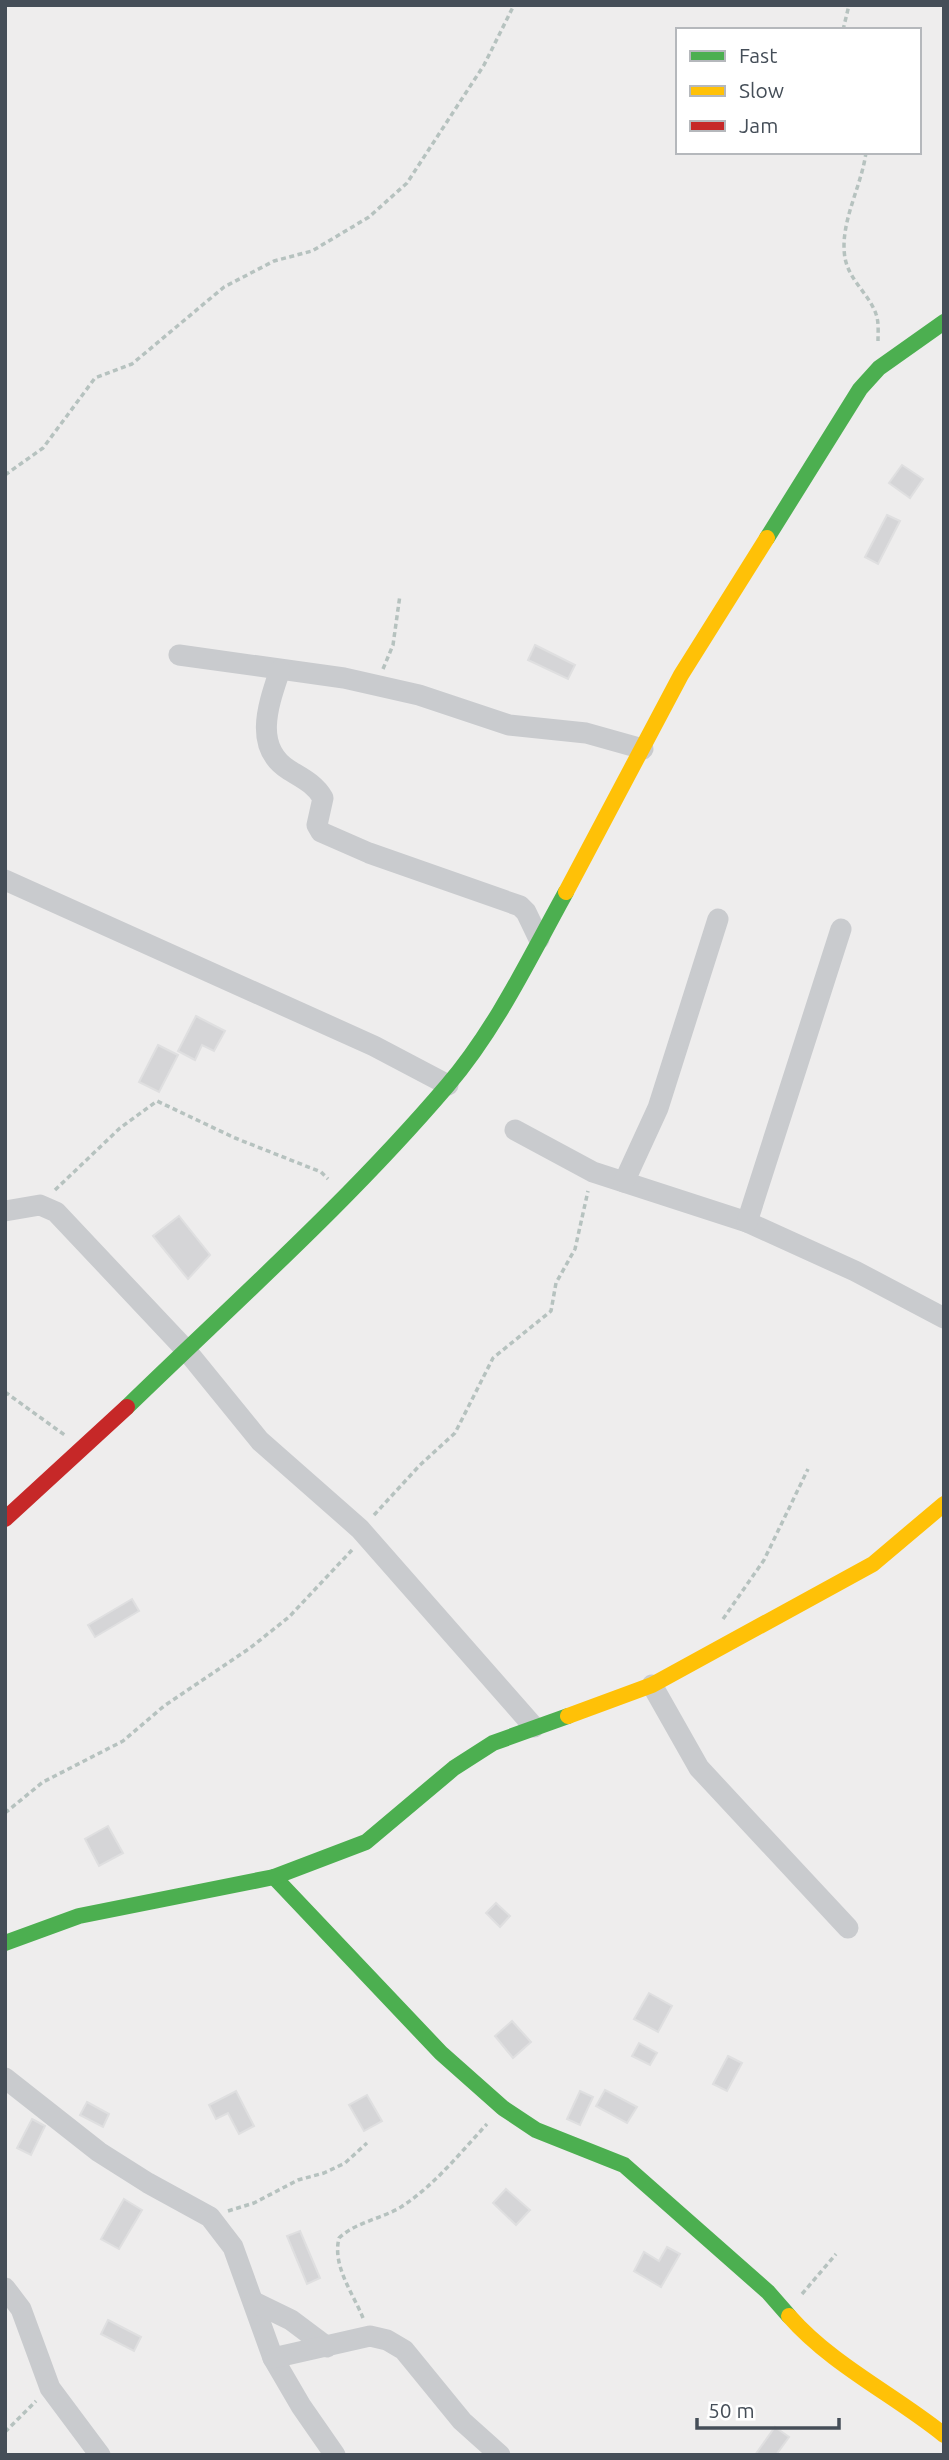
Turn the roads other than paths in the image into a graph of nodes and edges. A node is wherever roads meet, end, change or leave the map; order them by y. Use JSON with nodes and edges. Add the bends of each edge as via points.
{"nodes":[{"id":1,"x":944,"y":321,"type":"edge"},
{"id":2,"x":179,"y":655,"type":"dead end"},
{"id":3,"x":280,"y":670,"type":"junction"},
{"id":4,"x":643,"y":749,"type":"junction"},
{"id":5,"x":5,"y":880,"type":"edge"},
{"id":6,"x":718,"y":919,"type":"dead end"},
{"id":7,"x":841,"y":929,"type":"dead end"},
{"id":8,"x":539,"y":939,"type":"junction"},
{"id":9,"x":448,"y":1085,"type":"junction"},
{"id":10,"x":515,"y":1130,"type":"dead end"},
{"id":11,"x":624,"y":1182,"type":"junction"},
{"id":12,"x":5,"y":1211,"type":"edge"},
{"id":13,"x":747,"y":1222,"type":"junction"},
{"id":14,"x":944,"y":1318,"type":"edge"},
{"id":15,"x":186,"y":1350,"type":"junction"},
{"id":16,"x":944,"y":1504,"type":"edge"},
{"id":17,"x":5,"y":1519,"type":"edge"},
{"id":18,"x":652,"y":1685,"type":"junction"},
{"id":19,"x":534,"y":1727,"type":"junction"},
{"id":20,"x":274,"y":1877,"type":"junction"},
{"id":21,"x":848,"y":1928,"type":"dead end"},
{"id":22,"x":5,"y":1943,"type":"edge"},
{"id":23,"x":5,"y":2078,"type":"edge"},
{"id":24,"x":5,"y":2288,"type":"edge"},
{"id":25,"x":254,"y":2302,"type":"junction"},
{"id":26,"x":327,"y":2347,"type":"junction"},
{"id":27,"x":273,"y":2358,"type":"junction"},
{"id":28,"x":944,"y":2435,"type":"edge"},
{"id":29,"x":100,"y":2455,"type":"edge"},
{"id":30,"x":335,"y":2455,"type":"edge"},
{"id":31,"x":500,"y":2455,"type":"edge"}],
"edges":[{"from":1,"to":4,"type":"street","via":[[879,368],[860,389],[681,675]]},
{"from":2,"to":3,"type":"street"},
{"from":3,"to":4,"type":"street","via":[[344,678],[419,695],[509,725],[586,733]]},
{"from":3,"to":8,"type":"street","via":[[265,716],[268,743],[278,763],[312,784],[323,798],[317,825],[321,832],[520,906]]},
{"from":4,"to":8,"type":"street"},
{"from":5,"to":9,"type":"street","via":[[374,1046]]},
{"from":6,"to":11,"type":"street","via":[[658,1108]]},
{"from":7,"to":13,"type":"street"},
{"from":8,"to":9,"type":"street","via":[[502,1007]]},
{"from":9,"to":15,"type":"street","via":[[345,1195]]},
{"from":10,"to":11,"type":"street","via":[[593,1172]]},
{"from":11,"to":13,"type":"street"},
{"from":12,"to":15,"type":"street","via":[[40,1205],[55,1212]]},
{"from":13,"to":14,"type":"street"},
{"from":15,"to":17,"type":"street"},
{"from":15,"to":19,"type":"street","via":[[260,1441],[360,1528]]},
{"from":16,"to":18,"type":"street","via":[[873,1564]]},
{"from":18,"to":19,"type":"street"},
{"from":18,"to":21,"type":"street","via":[[699,1768]]},
{"from":19,"to":20,"type":"street","via":[[493,1743],[454,1768],[366,1842]]},
{"from":20,"to":22,"type":"street","via":[[79,1916]]},
{"from":20,"to":28,"type":"street","via":[[441,2053],[503,2108],[536,2130],[624,2165],[788,2312],[811,2341]]},
{"from":23,"to":25,"type":"street","via":[[99,2151],[210,2217],[233,2247]]},
{"from":24,"to":29,"type":"street","via":[[21,2309],[50,2388]]},
{"from":25,"to":26,"type":"street","via":[[291,2320]]},
{"from":25,"to":27,"type":"street"},
{"from":26,"to":27,"type":"street"},
{"from":26,"to":31,"type":"street","via":[[370,2336],[404,2350],[462,2421]]},
{"from":27,"to":30,"type":"street"}]}
